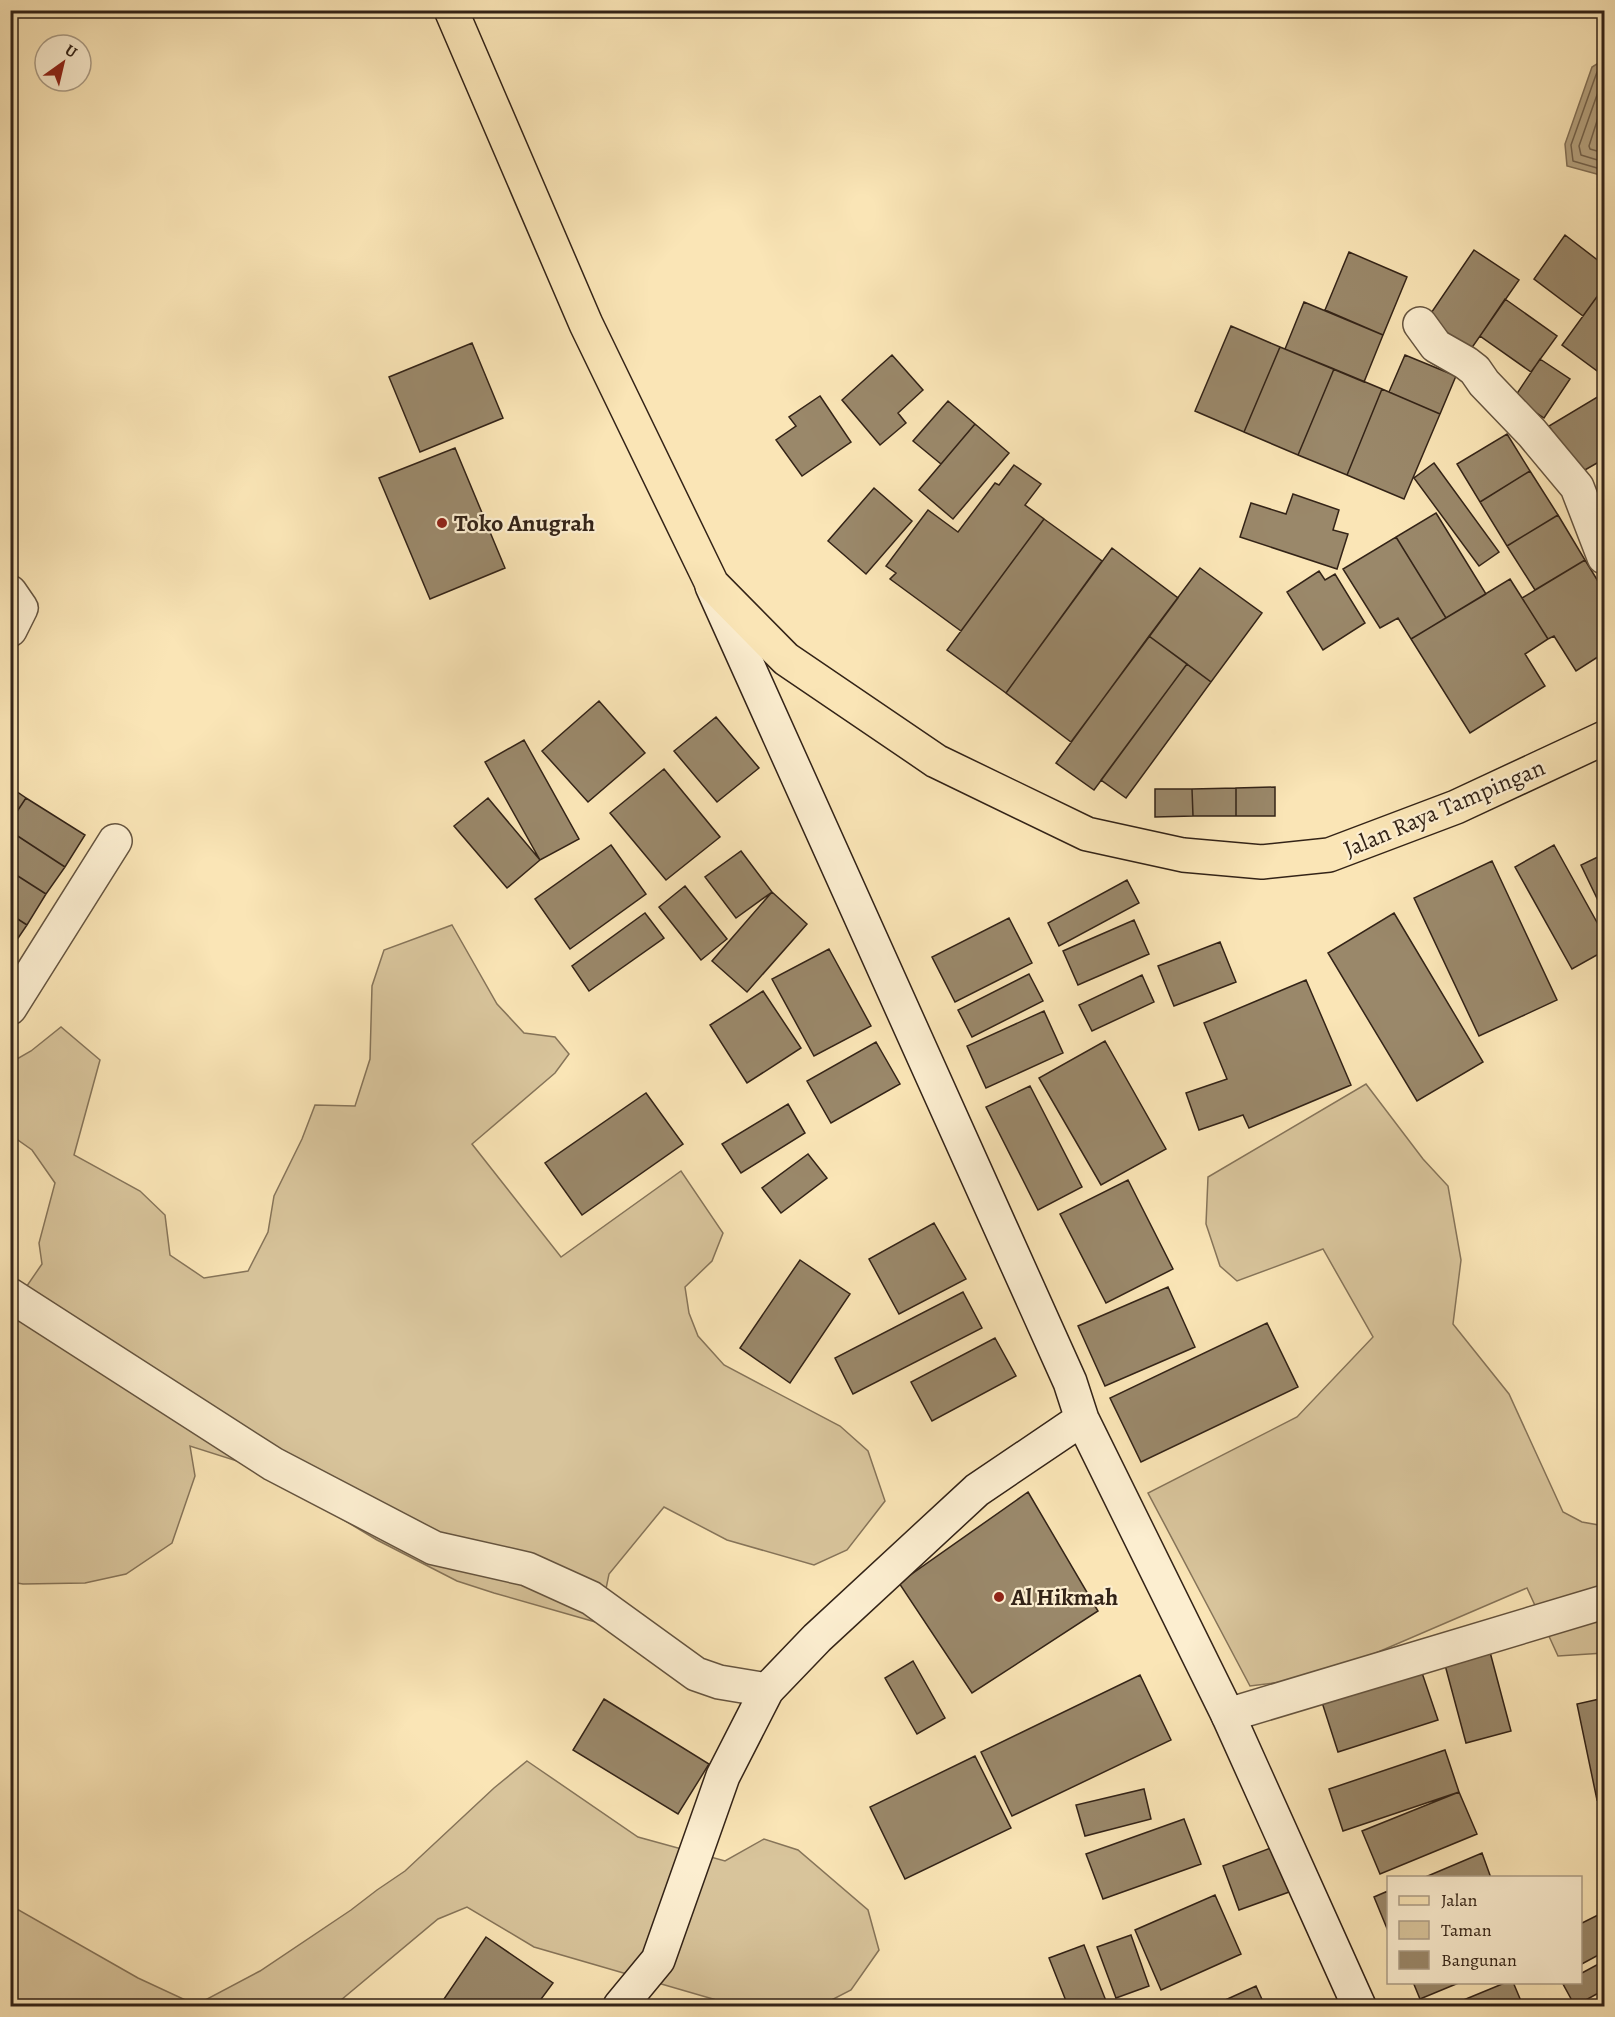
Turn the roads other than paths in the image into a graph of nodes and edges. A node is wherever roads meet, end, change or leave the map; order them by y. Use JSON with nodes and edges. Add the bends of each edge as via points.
{"nodes":[{"id":1,"x":451,"y":10,"type":"edge"},
{"id":2,"x":1420,"y":324,"type":"dead end"},
{"id":3,"x":1605,"y":556,"type":"edge"},
{"id":4,"x":712,"y":584,"type":"junction"},
{"id":5,"x":10,"y":592,"type":"edge"},
{"id":6,"x":10,"y":630,"type":"edge"},
{"id":7,"x":1605,"y":738,"type":"edge"},
{"id":8,"x":115,"y":841,"type":"dead end"},
{"id":9,"x":10,"y":1008,"type":"edge"},
{"id":10,"x":10,"y":1295,"type":"edge"},
{"id":11,"x":1082,"y":1419,"type":"junction"},
{"id":12,"x":1605,"y":1602,"type":"edge"},
{"id":13,"x":767,"y":1690,"type":"junction"},
{"id":14,"x":1228,"y":1715,"type":"junction"},
{"id":15,"x":620,"y":2007,"type":"edge"},
{"id":16,"x":1359,"y":2007,"type":"edge"}],
"edges":[{"from":1,"to":4,"type":"main road","name":"Jalan Raya Tampingan","via":[[586,324]]},
{"from":2,"to":3,"type":"street","via":[[1436,346],[1475,370],[1577,487]]},
{"from":4,"to":7,"type":"main road","name":"Jalan Raya Tampingan","via":[[786,659],[936,761],[1088,834],[1183,855],[1262,862],[1329,855],[1456,807]]},
{"from":4,"to":11,"type":"street","via":[[1066,1371]]},
{"from":5,"to":6,"type":"street","via":[[21,608]]},
{"from":8,"to":9,"type":"street"},
{"from":10,"to":13,"type":"street","via":[[273,1464],[434,1548],[527,1569],[591,1598],[696,1674]]},
{"from":11,"to":13,"type":"street","via":[[977,1490],[817,1638]]},
{"from":11,"to":14,"type":"street"},
{"from":12,"to":14,"type":"street"},
{"from":13,"to":15,"type":"street","via":[[723,1776],[658,1960]]},
{"from":14,"to":16,"type":"street"}]}
